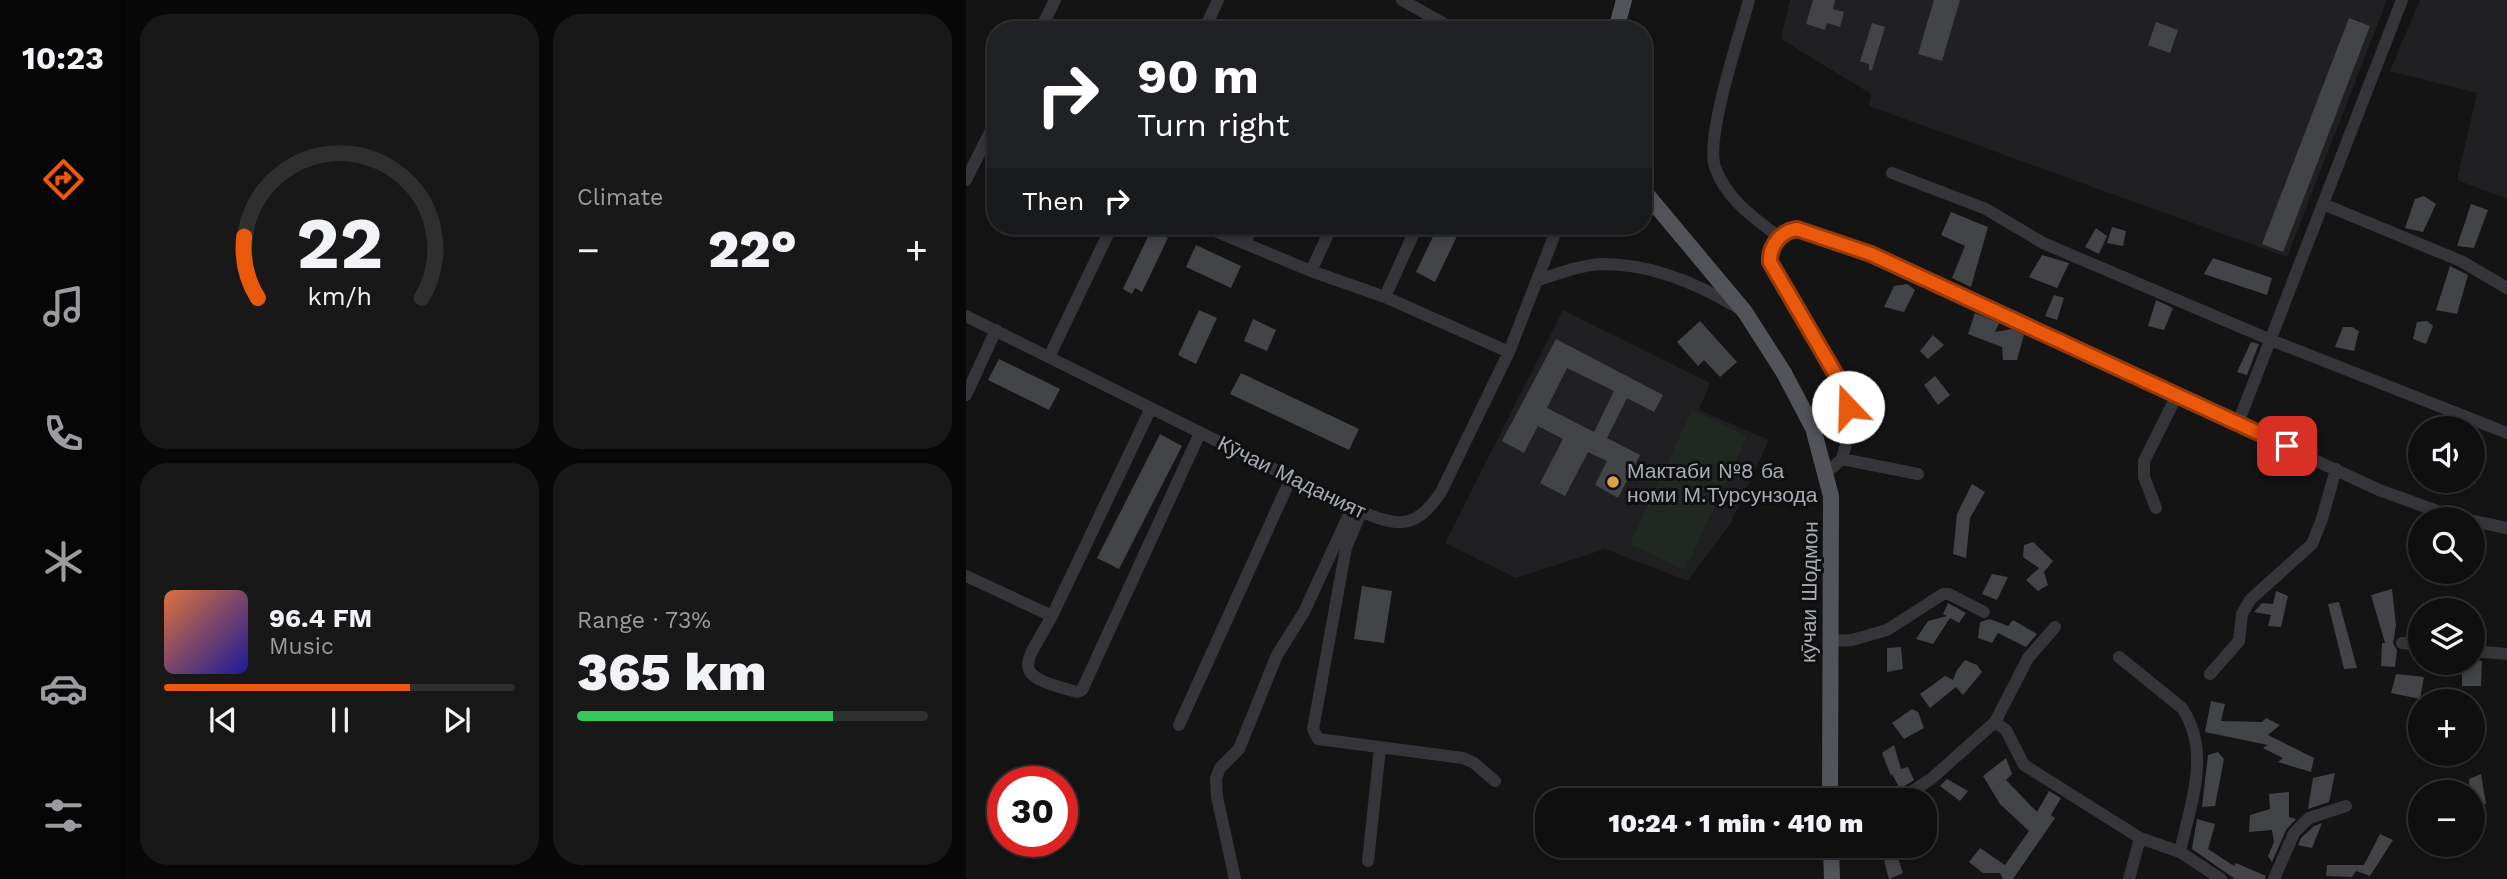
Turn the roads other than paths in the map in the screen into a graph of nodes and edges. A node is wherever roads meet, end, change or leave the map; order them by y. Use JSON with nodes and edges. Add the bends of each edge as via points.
{"nodes":[{"id":1,"x":1055,"y":0,"type":"edge"},
{"id":2,"x":1218,"y":0,"type":"edge"},
{"id":3,"x":1402,"y":0,"type":"edge"},
{"id":4,"x":1624,"y":0,"type":"edge"},
{"id":5,"x":1749,"y":0,"type":"edge"},
{"id":6,"x":2402,"y":0,"type":"edge"},
{"id":7,"x":1044,"y":21,"type":"edge"},
{"id":8,"x":1208,"y":21,"type":"edge"},
{"id":9,"x":1439,"y":21,"type":"edge"},
{"id":10,"x":1618,"y":21,"type":"edge"},
{"id":11,"x":987,"y":138,"type":"edge"},
{"id":12,"x":1892,"y":173,"type":"dead end"},
{"id":13,"x":966,"y":180,"type":"edge"},
{"id":14,"x":1652,"y":201,"type":"edge"},
{"id":15,"x":2323,"y":204,"type":"junction"},
{"id":16,"x":1108,"y":235,"type":"edge"},
{"id":17,"x":1225,"y":235,"type":"edge"},
{"id":18,"x":1248,"y":235,"type":"edge"},
{"id":19,"x":1328,"y":235,"type":"edge"},
{"id":20,"x":1413,"y":235,"type":"edge"},
{"id":21,"x":1555,"y":235,"type":"edge"},
{"id":22,"x":1779,"y":237,"type":"junction"},
{"id":23,"x":1245,"y":243,"type":"junction"},
{"id":24,"x":1311,"y":271,"type":"junction"},
{"id":25,"x":1539,"y":280,"type":"junction"},
{"id":26,"x":2507,"y":288,"type":"edge"},
{"id":27,"x":1385,"y":297,"type":"junction"},
{"id":28,"x":1745,"y":313,"type":"junction"},
{"id":29,"x":966,"y":316,"type":"edge"},
{"id":30,"x":996,"y":330,"type":"junction"},
{"id":31,"x":2271,"y":340,"type":"junction"},
{"id":32,"x":1510,"y":352,"type":"junction"},
{"id":33,"x":1049,"y":357,"type":"junction"},
{"id":34,"x":966,"y":395,"type":"edge"},
{"id":35,"x":2177,"y":395,"type":"junction"},
{"id":36,"x":1151,"y":408,"type":"junction"},
{"id":37,"x":2238,"y":423,"type":"junction"},
{"id":38,"x":1200,"y":433,"type":"junction"},
{"id":39,"x":2507,"y":433,"type":"edge"},
{"id":40,"x":1842,"y":459,"type":"junction"},
{"id":41,"x":2336,"y":470,"type":"junction"},
{"id":42,"x":1826,"y":473,"type":"junction"},
{"id":43,"x":1918,"y":474,"type":"dead end"},
{"id":44,"x":1291,"y":478,"type":"junction"},
{"id":45,"x":2426,"y":507,"type":"edge"},
{"id":46,"x":2156,"y":508,"type":"dead end"},
{"id":47,"x":1356,"y":510,"type":"junction"},
{"id":48,"x":2485,"y":523,"type":"edge"},
{"id":49,"x":2507,"y":528,"type":"edge"},
{"id":50,"x":966,"y":576,"type":"edge"},
{"id":51,"x":1984,"y":612,"type":"dead end"},
{"id":52,"x":1052,"y":616,"type":"junction"},
{"id":53,"x":2055,"y":627,"type":"dead end"},
{"id":54,"x":1829,"y":641,"type":"junction"},
{"id":55,"x":2402,"y":643,"type":"dead end"},
{"id":56,"x":2408,"y":644,"type":"edge"},
{"id":57,"x":2485,"y":652,"type":"edge"},
{"id":58,"x":2507,"y":654,"type":"edge"},
{"id":59,"x":2119,"y":657,"type":"dead end"},
{"id":60,"x":2210,"y":674,"type":"dead end"},
{"id":61,"x":1995,"y":722,"type":"junction"},
{"id":62,"x":1180,"y":725,"type":"dead end"},
{"id":63,"x":1380,"y":748,"type":"junction"},
{"id":64,"x":1494,"y":781,"type":"dead end"},
{"id":65,"x":1830,"y":788,"type":"edge"},
{"id":66,"x":1917,"y":788,"type":"edge"},
{"id":67,"x":2346,"y":807,"type":"dead end"},
{"id":68,"x":2140,"y":838,"type":"junction"},
{"id":69,"x":2180,"y":852,"type":"junction"},
{"id":70,"x":1831,"y":858,"type":"edge"},
{"id":71,"x":1368,"y":861,"type":"dead end"},
{"id":72,"x":1235,"y":879,"type":"edge"},
{"id":73,"x":1832,"y":879,"type":"edge"},
{"id":74,"x":2129,"y":879,"type":"edge"},
{"id":75,"x":2221,"y":879,"type":"edge"},
{"id":76,"x":2274,"y":879,"type":"edge"}],
"edges":[{"from":1,"to":7,"type":"street"},
{"from":2,"to":8,"type":"street"},
{"from":3,"to":9,"type":"street"},
{"from":4,"to":10,"type":"main road"},
{"from":5,"to":22,"type":"street","via":[[1720,108],[1713,156],[1722,181],[1739,206]]},
{"from":6,"to":15,"type":"street"},
{"from":11,"to":13,"type":"street"},
{"from":12,"to":31,"type":"street","via":[[1986,209],[2043,243]]},
{"from":14,"to":28,"type":"main road","name":"кӯчаи Шодмон"},
{"from":15,"to":26,"type":"street","via":[[2461,261]]},
{"from":15,"to":31,"type":"street"},
{"from":16,"to":33,"type":"street"},
{"from":17,"to":23,"type":"street"},
{"from":18,"to":23,"type":"street"},
{"from":19,"to":24,"type":"street"},
{"from":20,"to":27,"type":"street"},
{"from":21,"to":25,"type":"street","name":"Кӯчаи Маданият"},
{"from":22,"to":35,"type":"street","via":[[1797,229],[1871,254]]},
{"from":22,"to":40,"type":"street","via":[[1770,262],[1845,391],[1848,424]]},
{"from":23,"to":24,"type":"street"},
{"from":24,"to":27,"type":"street"},
{"from":25,"to":28,"type":"street","via":[[1587,266],[1635,267],[1682,279]]},
{"from":25,"to":32,"type":"street","name":"Кӯчаи Маданият"},
{"from":27,"to":32,"type":"street"},
{"from":28,"to":42,"type":"main road","name":"кӯчаи Шодмон","via":[[1805,408]]},
{"from":29,"to":30,"type":"street","name":"Кӯчаи Маданият"},
{"from":30,"to":33,"type":"street","name":"Кӯчаи Маданият"},
{"from":30,"to":34,"type":"street"},
{"from":31,"to":37,"type":"street"},
{"from":31,"to":39,"type":"street"},
{"from":32,"to":47,"type":"street","name":"Кӯчаи Маданият","via":[[1430,508],[1416,520],[1402,523]]},
{"from":33,"to":36,"type":"street","name":"Кӯчаи Маданият"},
{"from":35,"to":37,"type":"street"},
{"from":35,"to":46,"type":"street","via":[[2144,461],[2144,477]]},
{"from":36,"to":38,"type":"street","name":"Кӯчаи Маданият"},
{"from":36,"to":52,"type":"street"},
{"from":37,"to":41,"type":"street"},
{"from":38,"to":44,"type":"street","name":"Кӯчаи Маданият"},
{"from":38,"to":52,"type":"street","via":[[1082,690],[1077,692],[1041,682],[1028,668],[1028,658]]},
{"from":40,"to":42,"type":"street"},
{"from":40,"to":43,"type":"street"},
{"from":41,"to":45,"type":"street"},
{"from":41,"to":60,"type":"street","via":[[2312,544],[2250,600],[2242,614],[2239,641]]},
{"from":42,"to":54,"type":"main road","name":"кӯчаи Шодмон","via":[[1830,496]]},
{"from":44,"to":47,"type":"street","name":"Кӯчаи Маданият"},
{"from":44,"to":62,"type":"street"},
{"from":47,"to":63,"type":"street","via":[[1313,729],[1318,739]]},
{"from":47,"to":72,"type":"street","via":[[1278,656],[1239,749],[1216,778]]},
{"from":48,"to":49,"type":"street"},
{"from":50,"to":52,"type":"street"},
{"from":51,"to":54,"type":"street","via":[[1943,594],[1887,630]]},
{"from":53,"to":61,"type":"street","via":[[2028,658]]},
{"from":54,"to":65,"type":"main road","name":"кӯчаи Шодмон"},
{"from":55,"to":56,"type":"street"},
{"from":57,"to":58,"type":"street"},
{"from":59,"to":69,"type":"street","via":[[2182,708],[2195,735],[2198,766]]},
{"from":61,"to":66,"type":"street"},
{"from":61,"to":68,"type":"street","via":[[2006,730],[2024,765]]},
{"from":63,"to":64,"type":"street","via":[[1463,758]]},
{"from":63,"to":71,"type":"street"},
{"from":67,"to":76,"type":"street","via":[[2309,817],[2294,833]]},
{"from":68,"to":69,"type":"street"},
{"from":68,"to":74,"type":"street"},
{"from":69,"to":75,"type":"street"},
{"from":70,"to":73,"type":"main road"}]}
